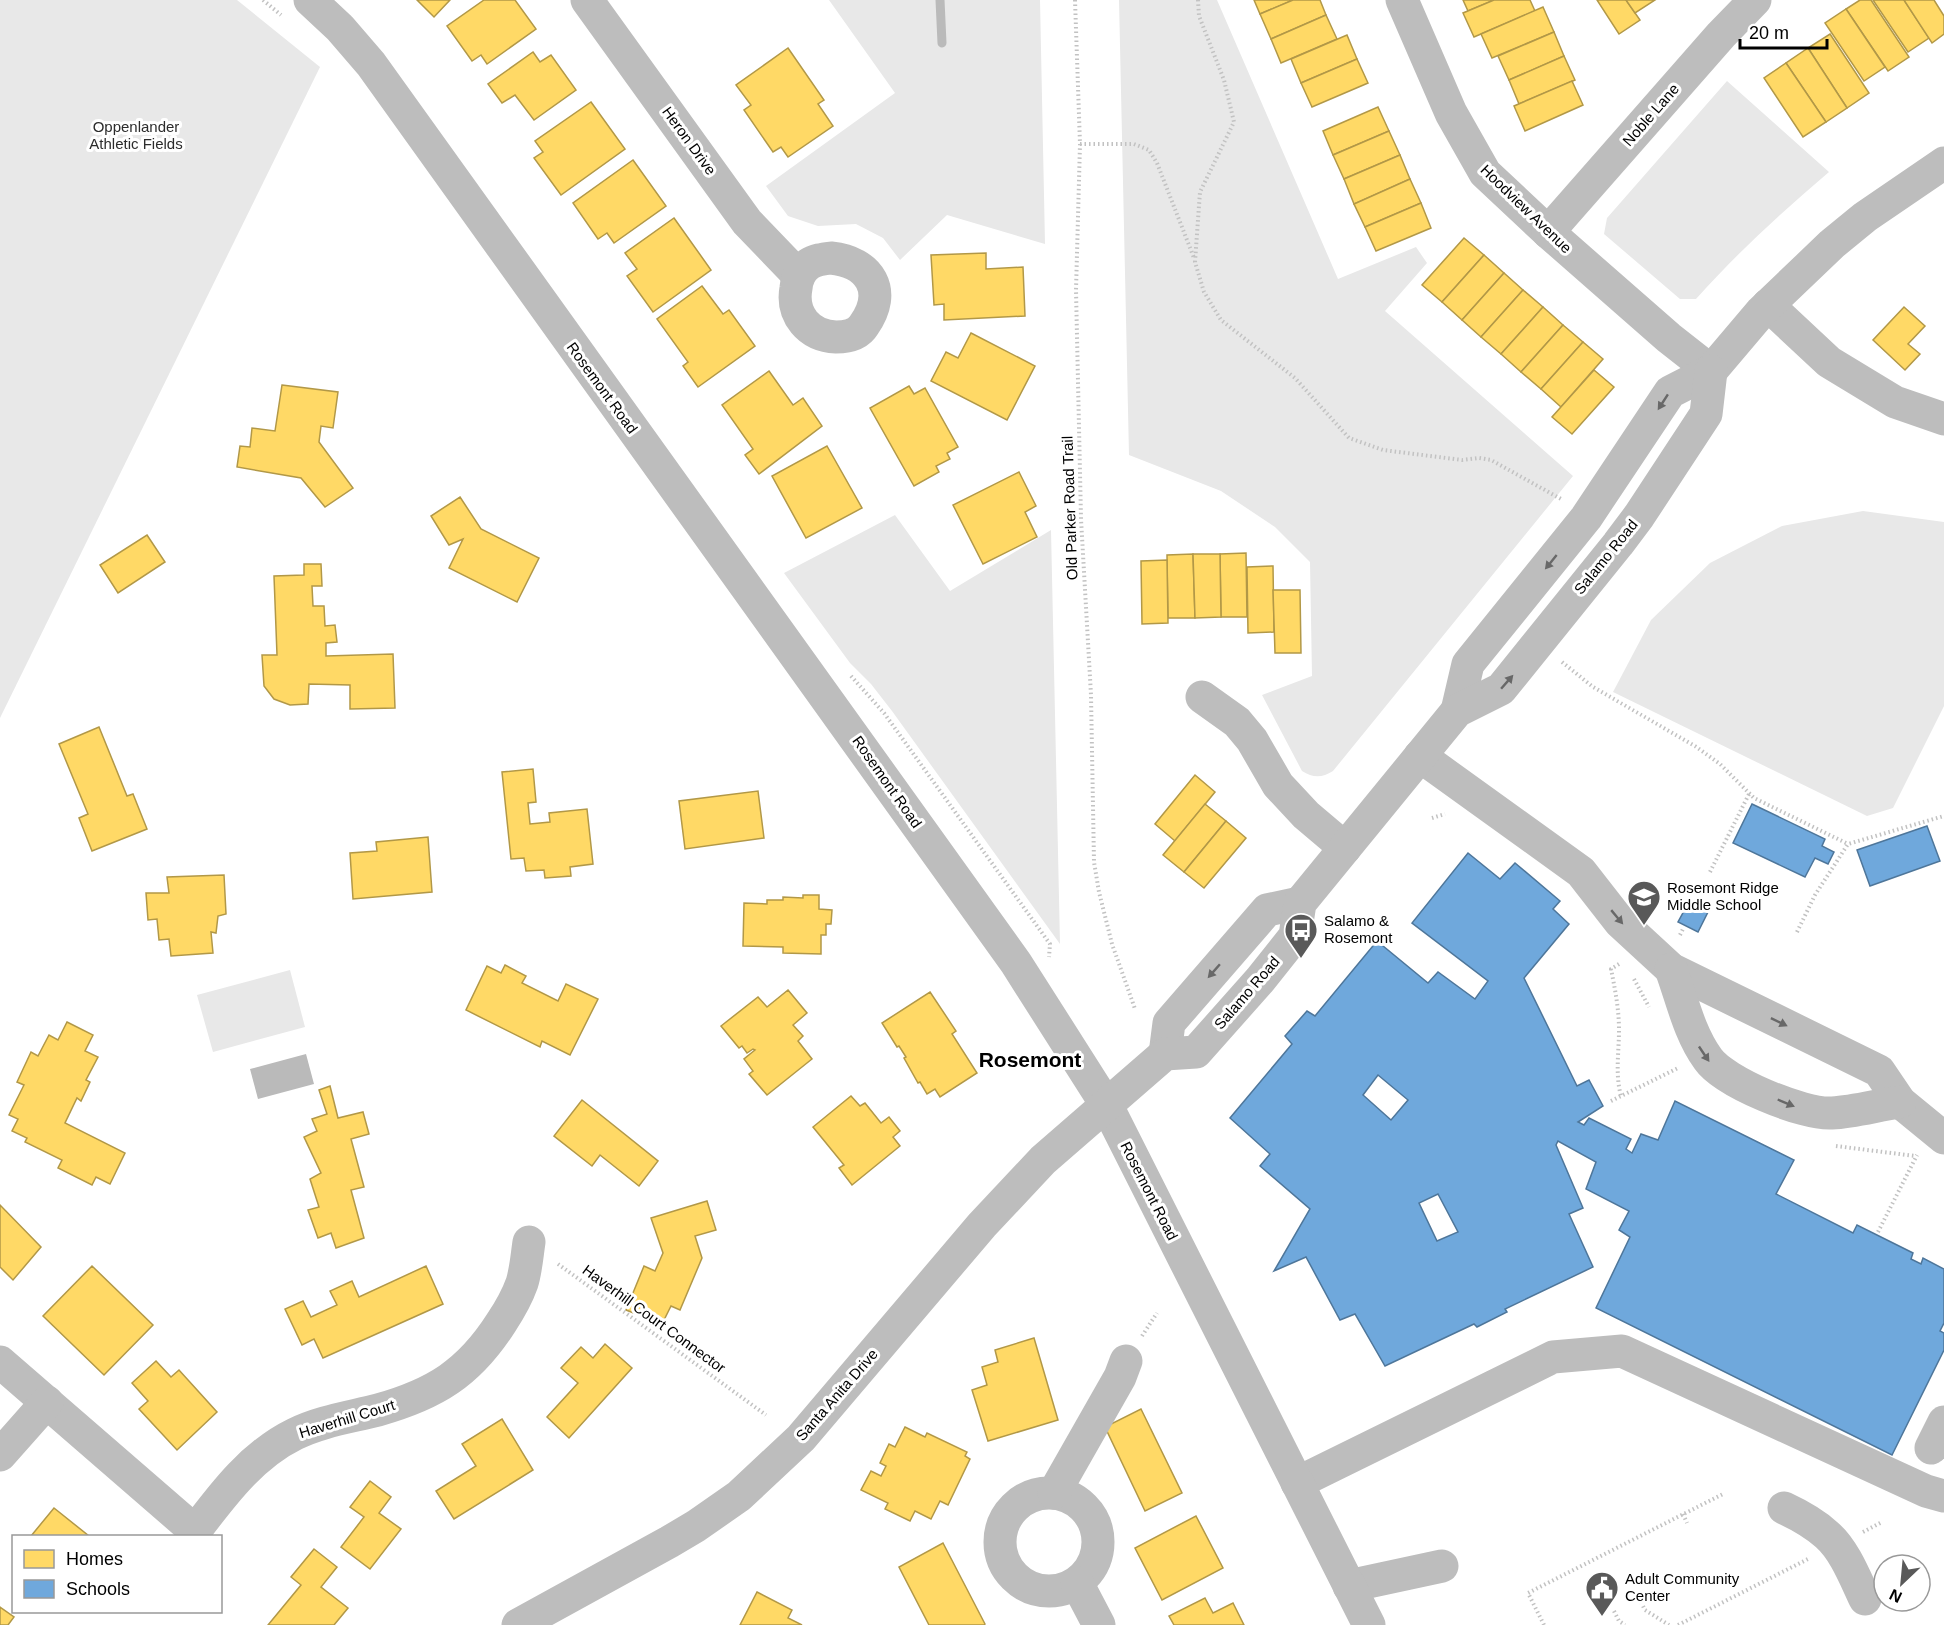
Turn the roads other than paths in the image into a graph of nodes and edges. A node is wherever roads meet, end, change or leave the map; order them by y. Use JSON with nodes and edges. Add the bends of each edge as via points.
{"nodes":[{"id":1,"x":310,"y":0,"type":"edge"},
{"id":2,"x":587,"y":0,"type":"edge"},
{"id":3,"x":1402,"y":0,"type":"edge"},
{"id":4,"x":1755,"y":0,"type":"edge"},
{"id":5,"x":1944,"y":163,"type":"edge"},
{"id":6,"x":1548,"y":232,"type":"junction"},
{"id":7,"x":798,"y":275,"type":"dead end"},
{"id":8,"x":1768,"y":305,"type":"junction"},
{"id":9,"x":1711,"y":371,"type":"junction"},
{"id":10,"x":1944,"y":419,"type":"edge"},
{"id":11,"x":1202,"y":697,"type":"dead end"},
{"id":12,"x":1457,"y":711,"type":"junction"},
{"id":13,"x":1420,"y":756,"type":"junction"},
{"id":14,"x":1345,"y":848,"type":"junction"},
{"id":15,"x":1671,"y":969,"type":"junction"},
{"id":16,"x":1900,"y":1102,"type":"junction"},
{"id":17,"x":1107,"y":1106,"type":"junction"},
{"id":18,"x":1944,"y":1138,"type":"edge"},
{"id":19,"x":529,"y":1242,"type":"road end"},
{"id":20,"x":1126,"y":1361,"type":"dead end"},
{"id":21,"x":0,"y":1362,"type":"edge"},
{"id":22,"x":47,"y":1402,"type":"junction"},
{"id":23,"x":0,"y":1455,"type":"edge"},
{"id":24,"x":1297,"y":1483,"type":"junction"},
{"id":25,"x":1054,"y":1493,"type":"junction"},
{"id":26,"x":1944,"y":1496,"type":"edge"},
{"id":27,"x":1784,"y":1508,"type":"dead end"},
{"id":28,"x":1442,"y":1566,"type":"dead end"},
{"id":29,"x":1077,"y":1583,"type":"junction"},
{"id":30,"x":1349,"y":1586,"type":"junction"},
{"id":31,"x":1865,"y":1599,"type":"dead end"},
{"id":32,"x":518,"y":1625,"type":"edge"},
{"id":33,"x":1100,"y":1625,"type":"edge"},
{"id":34,"x":1369,"y":1625,"type":"edge"}],
"edges":[{"from":1,"to":17,"type":"main road","name":"Rosemont Road","via":[[371,64],[1016,963]]},
{"from":2,"to":7,"type":"main road","name":"Heron Drive","via":[[747,222]]},
{"from":3,"to":6,"type":"main road","name":"Hoodview Avenue","via":[[1475,158]]},
{"from":4,"to":6,"type":"main road","name":"Noble Lane"},
{"from":5,"to":8,"type":"main road","name":"Salamo Road","via":[[1850,230]]},
{"from":6,"to":9,"type":"main road","name":"Hoodview Avenue"},
{"from":8,"to":9,"type":"main road","name":"Salamo Road"},
{"from":8,"to":10,"type":"main road","via":[[1829,362],[1895,402]]},
{"from":9,"to":12,"type":"main road","name":"Salamo Road","one_way":true,"via":[[1670,392],[1586,518],[1468,664]]},
{"from":12,"to":9,"type":"main road","name":"Salamo Road","one_way":true,"via":[[1501,689],[1618,544],[1706,414]]},
{"from":11,"to":14,"type":"main road","via":[[1238,722],[1278,785]]},
{"from":12,"to":13,"type":"main road","name":"Salamo Road"},
{"from":13,"to":14,"type":"main road","name":"Salamo Road"},
{"from":13,"to":15,"type":"main road","one_way":true,"via":[[1581,872],[1620,922]]},
{"from":14,"to":17,"type":"main road","name":"Salamo Road","via":[[1300,903],[1295,936],[1196,1052],[1165,1054]]},
{"from":15,"to":16,"type":"main road","one_way":true,"via":[[1879,1071]]},
{"from":15,"to":16,"type":"main road","one_way":true,"via":[[1698,1044],[1709,1062],[1732,1080],[1800,1109],[1830,1114]]},
{"from":16,"to":18,"type":"main road"},
{"from":17,"to":24,"type":"main road","name":"Rosemont Road"},
{"from":17,"to":32,"type":"main road","name":"Santa Anita Drive","via":[[1013,1190],[801,1438],[746,1490],[696,1526]]},
{"from":19,"to":22,"type":"main road","name":"Haverhill Court","via":[[522,1282],[510,1308],[488,1344],[467,1367],[409,1400],[296,1433],[248,1467],[195,1531]]},
{"from":20,"to":25,"type":"main road"},
{"from":21,"to":22,"type":"main road","name":"Haverhill Court"},
{"from":22,"to":23,"type":"main road"},
{"from":24,"to":26,"type":"main road","via":[[1553,1357],[1622,1351]]},
{"from":24,"to":30,"type":"main road","name":"Rosemont Road"},
{"from":25,"to":29,"type":"main road","via":[[1076,1501],[1096,1525],[1093,1565]]},
{"from":25,"to":29,"type":"main road","via":[[1036,1494],[1020,1502],[1006,1517],[999,1544],[1002,1557],[1013,1576],[1028,1587],[1061,1590]]},
{"from":27,"to":31,"type":"main road","via":[[1828,1536]]},
{"from":28,"to":30,"type":"main road"},
{"from":29,"to":33,"type":"main road"},
{"from":30,"to":34,"type":"main road","name":"Rosemont Road"}]}
